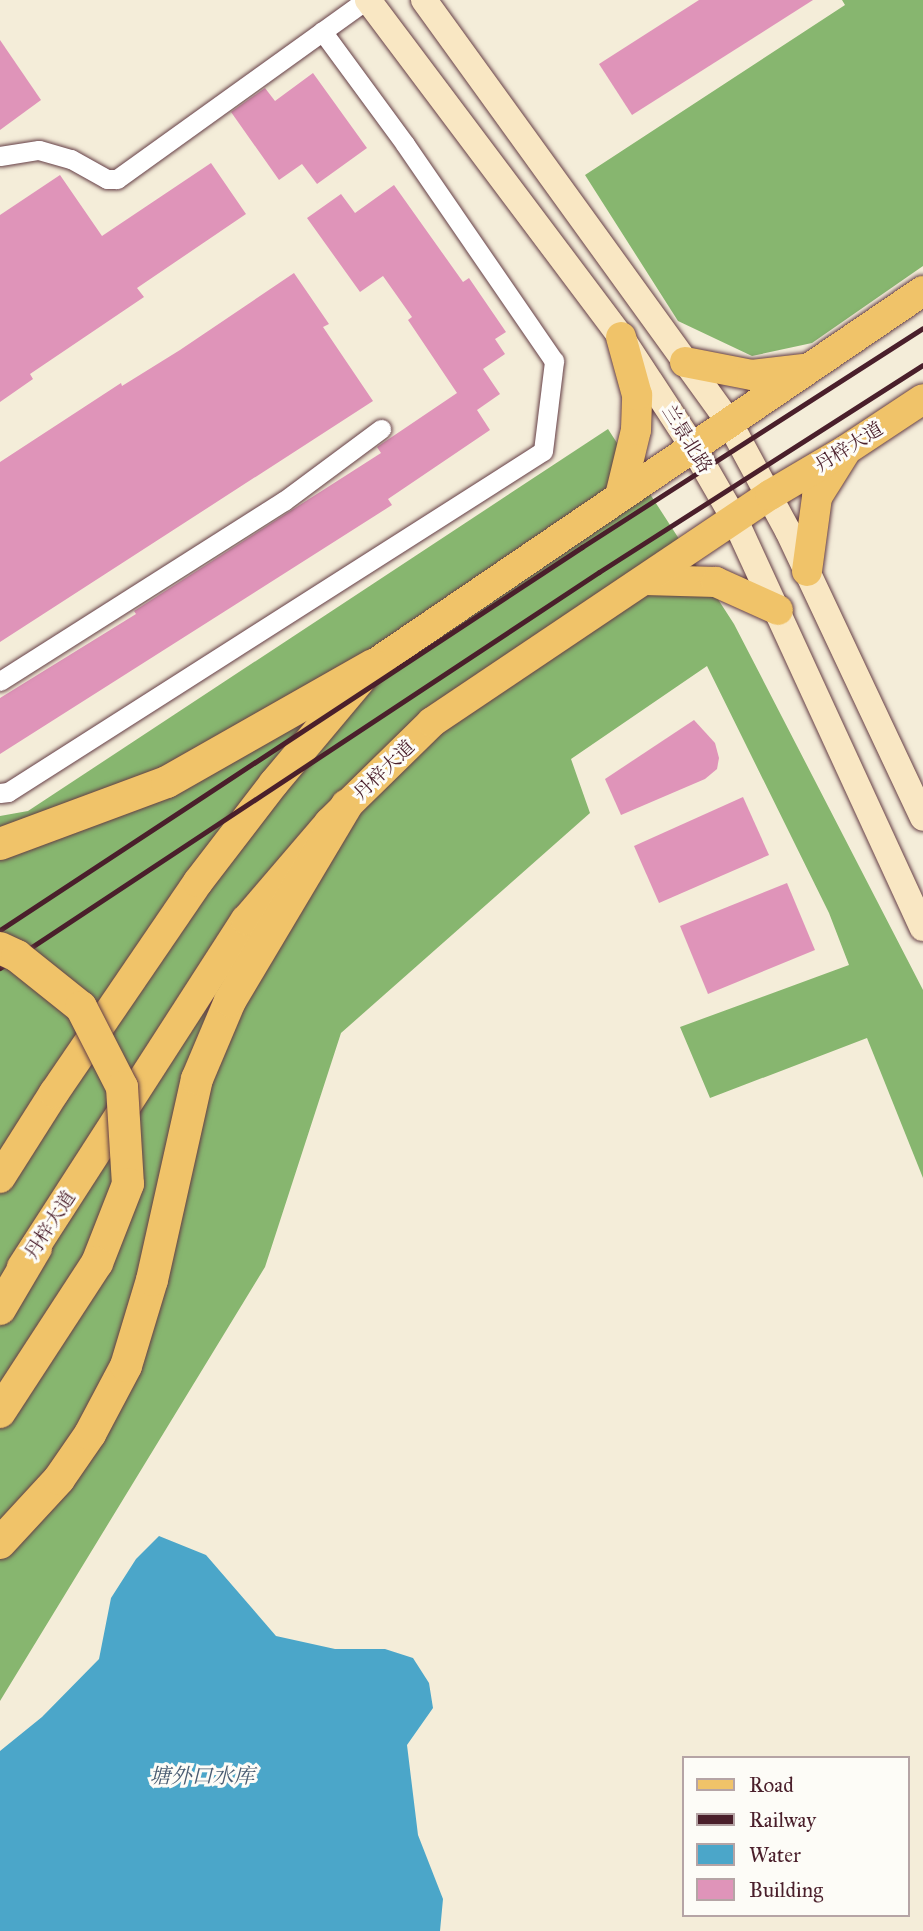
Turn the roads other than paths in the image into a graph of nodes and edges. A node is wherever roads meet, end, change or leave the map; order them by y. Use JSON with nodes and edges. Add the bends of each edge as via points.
{"nodes":[{"id":1,"x":367,"y":0,"type":"edge"},
{"id":2,"x":424,"y":0,"type":"edge"},
{"id":3,"x":322,"y":32,"type":"junction"},
{"id":4,"x":0,"y":156,"type":"edge"},
{"id":5,"x":633,"y":291,"type":"junction"},
{"id":6,"x":923,"y":291,"type":"edge"},
{"id":7,"x":603,"y":313,"type":"junction"},
{"id":8,"x":621,"y":337,"type":"junction"},
{"id":9,"x":685,"y":362,"type":"junction"},
{"id":10,"x":807,"y":369,"type":"junction"},
{"id":11,"x":923,"y":398,"type":"edge"},
{"id":12,"x":730,"y":422,"type":"junction"},
{"id":13,"x":381,"y":429,"type":"dead end"},
{"id":14,"x":694,"y":447,"type":"junction"},
{"id":15,"x":846,"y":450,"type":"junction"},
{"id":16,"x":770,"y":495,"type":"junction"},
{"id":17,"x":620,"y":496,"type":"junction"},
{"id":18,"x":735,"y":520,"type":"junction"},
{"id":19,"x":807,"y":571,"type":"junction"},
{"id":20,"x":645,"y":580,"type":"junction"},
{"id":21,"x":778,"y":610,"type":"junction"},
{"id":22,"x":373,"y":665,"type":"junction"},
{"id":23,"x":0,"y":681,"type":"edge"},
{"id":24,"x":0,"y":793,"type":"edge"},
{"id":25,"x":347,"y":805,"type":"junction"},
{"id":26,"x":923,"y":818,"type":"edge"},
{"id":27,"x":0,"y":844,"type":"edge"},
{"id":28,"x":923,"y":928,"type":"edge"},
{"id":29,"x":0,"y":948,"type":"edge"},
{"id":30,"x":0,"y":1178,"type":"edge"},
{"id":31,"x":36,"y":1248,"type":"junction"},
{"id":32,"x":0,"y":1299,"type":"edge"},
{"id":33,"x":0,"y":1309,"type":"edge"},
{"id":34,"x":0,"y":1412,"type":"edge"},
{"id":35,"x":0,"y":1543,"type":"edge"}],
"edges":[{"from":1,"to":3,"type":"street"},
{"from":1,"to":7,"type":"main road","name":"兰景北路"},
{"from":2,"to":5,"type":"main road"},
{"from":3,"to":4,"type":"street","via":[[117,179],[39,150]]},
{"from":3,"to":24,"type":"street","via":[[554,361],[543,451]]},
{"from":5,"to":7,"type":"main road"},
{"from":5,"to":9,"type":"main road"},
{"from":6,"to":10,"type":"main road"},
{"from":7,"to":8,"type":"main road","name":"兰景北路"},
{"from":8,"to":14,"type":"main road","name":"兰景北路"},
{"from":8,"to":17,"type":"main road","via":[[637,395],[636,430]]},
{"from":9,"to":10,"type":"main road","via":[[751,375]]},
{"from":9,"to":12,"type":"main road"},
{"from":10,"to":12,"type":"main road"},
{"from":11,"to":15,"type":"main road","name":"丹梓大道"},
{"from":12,"to":14,"type":"main road"},
{"from":12,"to":16,"type":"main road"},
{"from":13,"to":23,"type":"street","via":[[284,501]]},
{"from":14,"to":17,"type":"main road"},
{"from":14,"to":18,"type":"main road","name":"兰景北路"},
{"from":15,"to":16,"type":"main road","name":"丹梓大道"},
{"from":15,"to":19,"type":"main road","via":[[817,497]]},
{"from":16,"to":18,"type":"main road","name":"丹梓大道"},
{"from":16,"to":19,"type":"main road"},
{"from":17,"to":22,"type":"main road"},
{"from":18,"to":20,"type":"main road","name":"丹梓大道"},
{"from":18,"to":21,"type":"main road","name":"兰景北路"},
{"from":19,"to":26,"type":"main road"},
{"from":20,"to":21,"type":"main road","via":[[716,582]]},
{"from":20,"to":25,"type":"main road","name":"丹梓大道","via":[[432,722]]},
{"from":21,"to":28,"type":"main road","name":"兰景北路"},
{"from":22,"to":27,"type":"highway","via":[[167,782]]},
{"from":22,"to":30,"type":"main road","via":[[198,882]]},
{"from":25,"to":31,"type":"main road","name":"丹梓大道","via":[[246,920]]},
{"from":25,"to":35,"type":"highway","via":[[230,1001],[197,1079],[152,1280],[126,1366],[60,1479]]},
{"from":29,"to":34,"type":"highway","bridge":true,"via":[[17,956],[80,1007],[122,1087],[128,1184],[97,1264]]},
{"from":31,"to":32,"type":"main road","name":"丹梓大道"},
{"from":31,"to":33,"type":"highway"}]}
